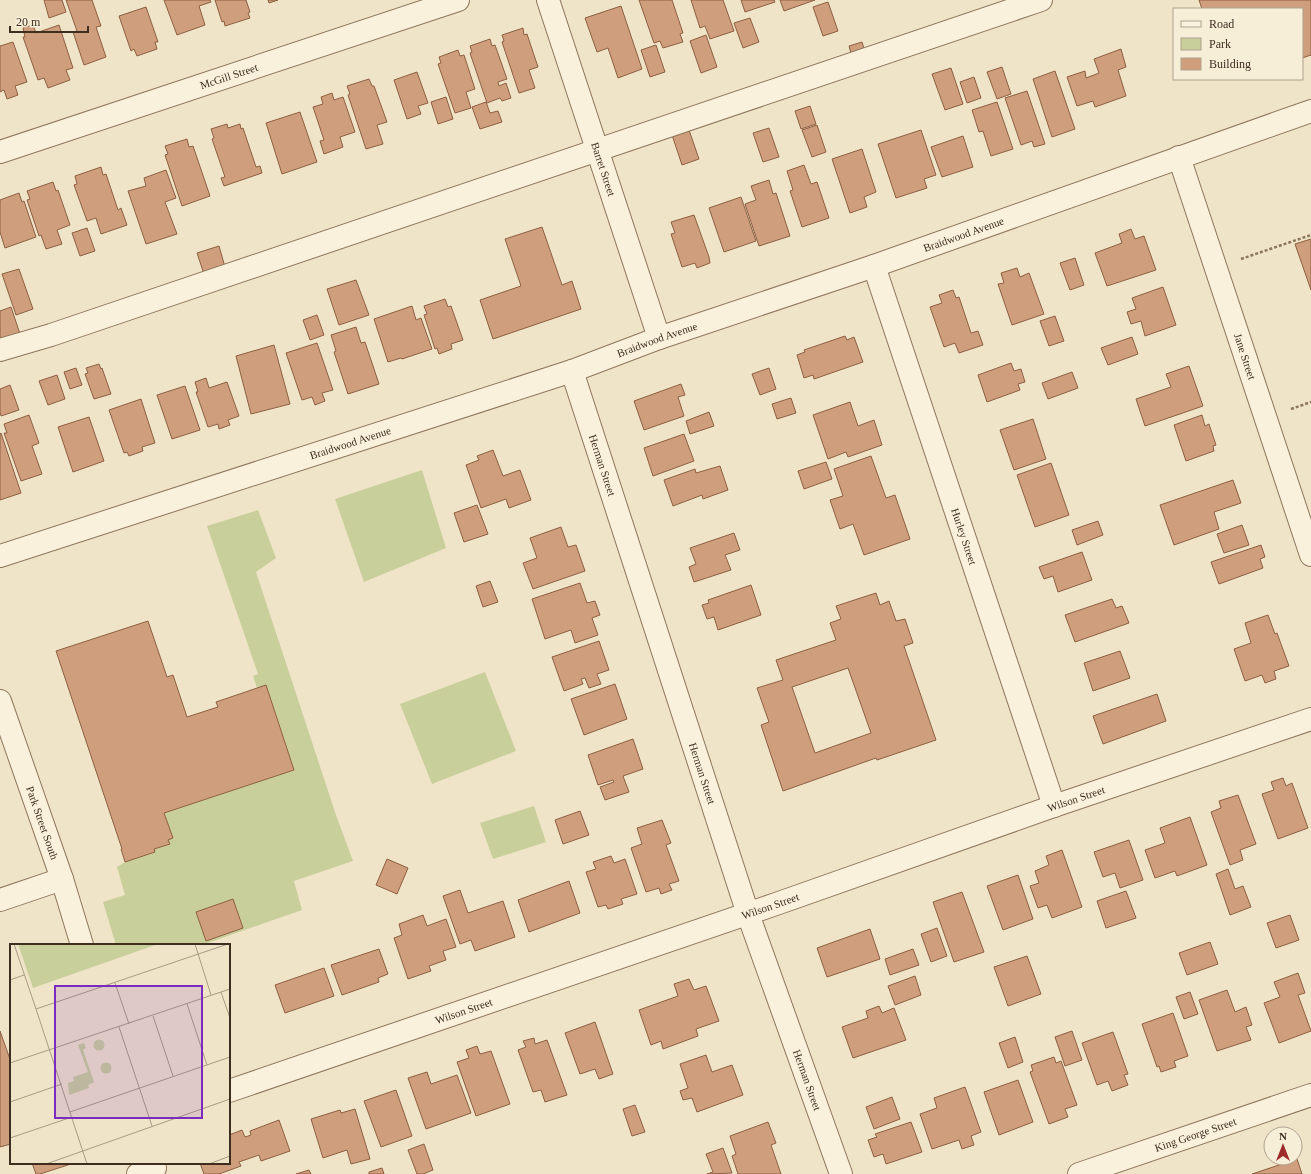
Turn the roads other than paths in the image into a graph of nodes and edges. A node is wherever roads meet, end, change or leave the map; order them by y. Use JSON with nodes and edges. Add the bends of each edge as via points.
{"nodes":[{"id":1,"x":458,"y":0,"type":"edge"},
{"id":2,"x":548,"y":0,"type":"edge"},
{"id":3,"x":1041,"y":0,"type":"edge"},
{"id":4,"x":1311,"y":111,"type":"edge"},
{"id":5,"x":597,"y":150,"type":"junction"},
{"id":6,"x":0,"y":152,"type":"edge"},
{"id":7,"x":1179,"y":157,"type":"junction"},
{"id":8,"x":874,"y":266,"type":"junction"},
{"id":9,"x":659,"y":338,"type":"junction"},
{"id":10,"x":0,"y":350,"type":"edge"},
{"id":11,"x":572,"y":371,"type":"junction"},
{"id":12,"x":1311,"y":555,"type":"edge"},
{"id":13,"x":0,"y":556,"type":"edge"},
{"id":14,"x":0,"y":701,"type":"edge"},
{"id":15,"x":1311,"y":719,"type":"edge"},
{"id":16,"x":1054,"y":806,"type":"junction"},
{"id":17,"x":62,"y":879,"type":"junction"},
{"id":18,"x":0,"y":900,"type":"edge"},
{"id":19,"x":748,"y":914,"type":"junction"},
{"id":20,"x":82,"y":944,"type":"edge"},
{"id":21,"x":230,"y":1091,"type":"edge"},
{"id":22,"x":1311,"y":1095,"type":"edge"},
{"id":23,"x":841,"y":1174,"type":"edge"},
{"id":24,"x":1079,"y":1174,"type":"edge"}],
"edges":[{"from":1,"to":6,"type":"street","name":"McGill Street"},
{"from":2,"to":5,"type":"street","name":"Barret Street"},
{"from":3,"to":5,"type":"street"},
{"from":4,"to":7,"type":"street","name":"Braidwood Avenue"},
{"from":5,"to":9,"type":"street","name":"Barret Street"},
{"from":5,"to":10,"type":"street"},
{"from":7,"to":8,"type":"street","name":"Braidwood Avenue"},
{"from":7,"to":12,"type":"street","name":"Jane Street"},
{"from":8,"to":9,"type":"street","name":"Braidwood Avenue"},
{"from":8,"to":16,"type":"street","name":"Hurley Street"},
{"from":9,"to":11,"type":"street","name":"Braidwood Avenue"},
{"from":11,"to":13,"type":"street","name":"Braidwood Avenue"},
{"from":11,"to":19,"type":"street","name":"Herman Street"},
{"from":14,"to":17,"type":"street","name":"Park Street South"},
{"from":15,"to":16,"type":"street","name":"Wilson Street"},
{"from":16,"to":19,"type":"street","name":"Wilson Street"},
{"from":17,"to":18,"type":"street"},
{"from":17,"to":20,"type":"street","name":"Park Street South"},
{"from":19,"to":21,"type":"street","name":"Wilson Street"},
{"from":19,"to":23,"type":"street","name":"Herman Street"},
{"from":22,"to":24,"type":"street","name":"King George Street"}]}
